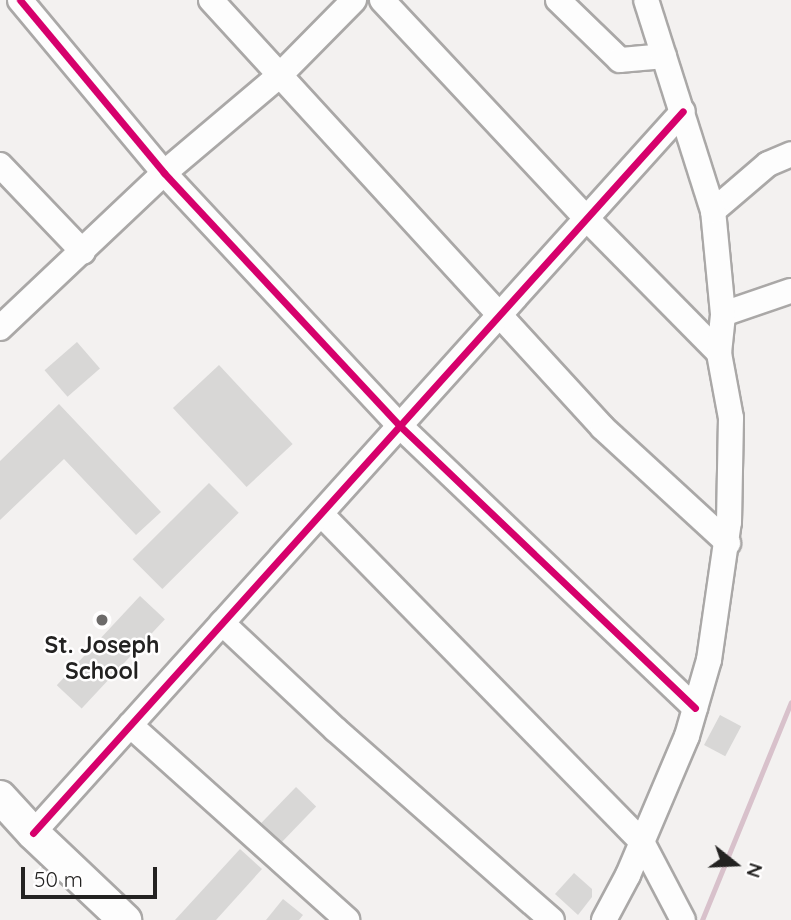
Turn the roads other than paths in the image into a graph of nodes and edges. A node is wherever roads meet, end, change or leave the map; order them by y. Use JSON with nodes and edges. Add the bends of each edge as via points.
{"nodes":[{"id":1,"x":20,"y":0,"type":"edge"},
{"id":2,"x":211,"y":0,"type":"edge"},
{"id":3,"x":354,"y":0,"type":"edge"},
{"id":4,"x":382,"y":0,"type":"edge"},
{"id":5,"x":558,"y":0,"type":"edge"},
{"id":6,"x":646,"y":0,"type":"edge"},
{"id":7,"x":664,"y":56,"type":"junction"},
{"id":8,"x":281,"y":74,"type":"junction"},
{"id":9,"x":683,"y":111,"type":"junction"},
{"id":10,"x":791,"y":154,"type":"edge"},
{"id":11,"x":0,"y":165,"type":"edge"},
{"id":12,"x":164,"y":173,"type":"junction"},
{"id":13,"x":713,"y":211,"type":"junction"},
{"id":14,"x":587,"y":219,"type":"junction"},
{"id":15,"x":83,"y":252,"type":"junction"},
{"id":16,"x":790,"y":291,"type":"edge"},
{"id":17,"x":723,"y":314,"type":"junction"},
{"id":18,"x":498,"y":317,"type":"junction"},
{"id":19,"x":0,"y":328,"type":"edge"},
{"id":20,"x":719,"y":353,"type":"junction"},
{"id":21,"x":400,"y":425,"type":"junction"},
{"id":22,"x":321,"y":513,"type":"junction"},
{"id":23,"x":728,"y":543,"type":"junction"},
{"id":24,"x":222,"y":623,"type":"junction"},
{"id":25,"x":695,"y":708,"type":"junction"},
{"id":26,"x":130,"y":726,"type":"junction"},
{"id":27,"x":0,"y":797,"type":"edge"},
{"id":28,"x":33,"y":833,"type":"junction"},
{"id":29,"x":642,"y":842,"type":"junction"},
{"id":30,"x":337,"y":917,"type":"edge"},
{"id":31,"x":125,"y":920,"type":"edge"},
{"id":32,"x":552,"y":920,"type":"edge"},
{"id":33,"x":604,"y":920,"type":"edge"},
{"id":34,"x":682,"y":920,"type":"edge"}],
"edges":[{"from":1,"to":12,"type":"street"},
{"from":2,"to":8,"type":"street"},
{"from":3,"to":8,"type":"street"},
{"from":4,"to":14,"type":"street"},
{"from":5,"to":7,"type":"street","via":[[620,60]]},
{"from":6,"to":7,"type":"street"},
{"from":7,"to":9,"type":"street"},
{"from":8,"to":12,"type":"street"},
{"from":8,"to":18,"type":"street"},
{"from":9,"to":13,"type":"street"},
{"from":9,"to":14,"type":"street"},
{"from":10,"to":13,"type":"street","via":[[768,164]]},
{"from":11,"to":15,"type":"street"},
{"from":12,"to":15,"type":"street"},
{"from":12,"to":21,"type":"street"},
{"from":13,"to":17,"type":"street"},
{"from":14,"to":18,"type":"street"},
{"from":14,"to":20,"type":"street"},
{"from":15,"to":19,"type":"street"},
{"from":16,"to":17,"type":"street"},
{"from":17,"to":20,"type":"street"},
{"from":18,"to":21,"type":"street"},
{"from":18,"to":23,"type":"street","via":[[603,428]]},
{"from":20,"to":23,"type":"street","via":[[731,418]]},
{"from":21,"to":22,"type":"street"},
{"from":21,"to":25,"type":"street"},
{"from":22,"to":24,"type":"street"},
{"from":22,"to":29,"type":"street"},
{"from":23,"to":25,"type":"street","via":[[709,660]]},
{"from":24,"to":26,"type":"street"},
{"from":24,"to":32,"type":"street"},
{"from":25,"to":29,"type":"street"},
{"from":26,"to":28,"type":"street"},
{"from":26,"to":30,"type":"street"},
{"from":27,"to":28,"type":"main road"},
{"from":28,"to":31,"type":"main road"},
{"from":29,"to":33,"type":"street"},
{"from":29,"to":34,"type":"street"}]}
